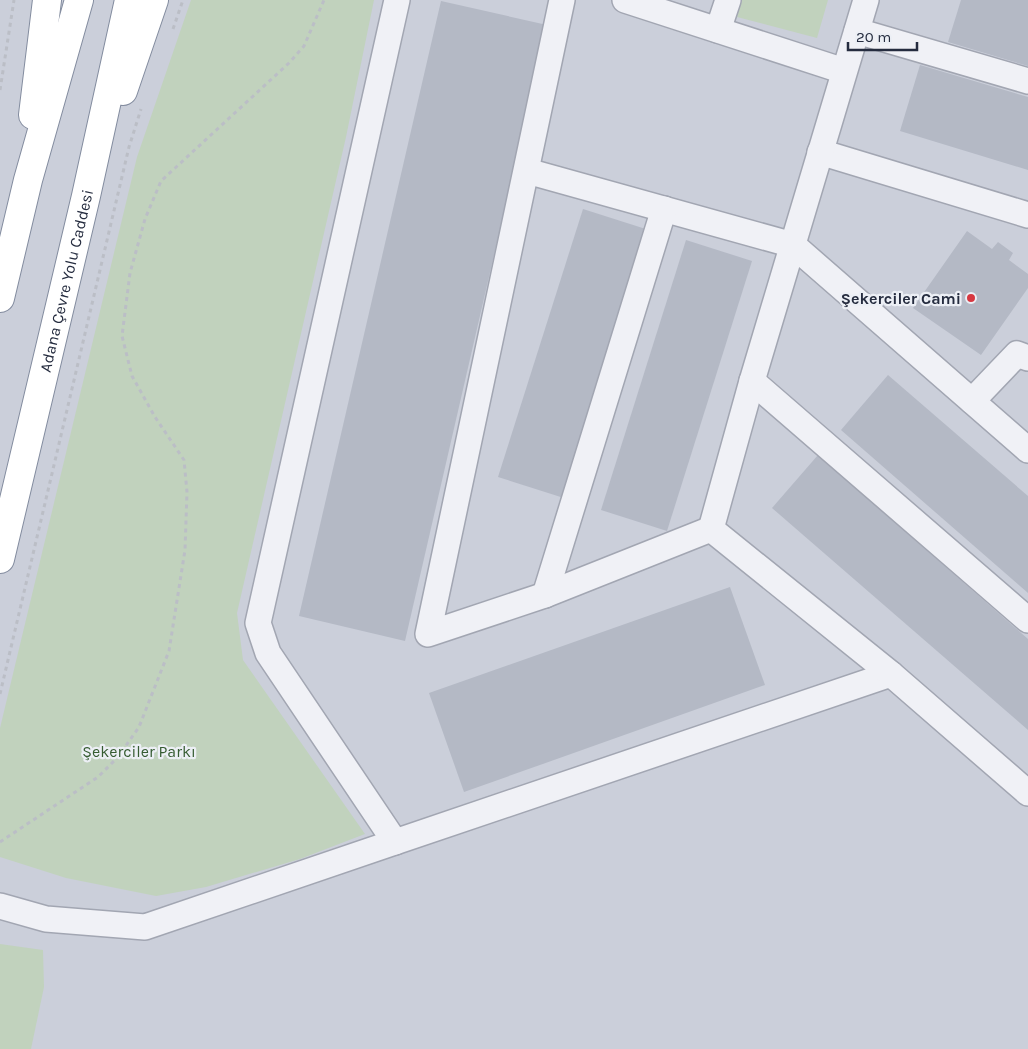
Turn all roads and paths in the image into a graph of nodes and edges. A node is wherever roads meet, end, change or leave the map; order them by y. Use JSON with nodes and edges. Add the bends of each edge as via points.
{"nodes":[{"id":1,"x":14,"y":0,"type":"edge"},
{"id":2,"x":48,"y":0,"type":"edge"},
{"id":3,"x":79,"y":0,"type":"edge"},
{"id":4,"x":128,"y":0,"type":"edge"},
{"id":5,"x":154,"y":0,"type":"edge"},
{"id":6,"x":183,"y":0,"type":"edge"},
{"id":7,"x":324,"y":0,"type":"edge"},
{"id":8,"x":397,"y":0,"type":"edge"},
{"id":9,"x":562,"y":0,"type":"edge"},
{"id":10,"x":625,"y":0,"type":"edge"},
{"id":11,"x":728,"y":0,"type":"edge"},
{"id":12,"x":866,"y":0,"type":"edge"},
{"id":13,"x":718,"y":30,"type":"junction"},
{"id":14,"x":857,"y":31,"type":"junction"},
{"id":15,"x":171,"y":35,"type":"dead end"},
{"id":16,"x":844,"y":71,"type":"junction"},
{"id":17,"x":1028,"y":81,"type":"edge"},
{"id":18,"x":0,"y":90,"type":"edge"},
{"id":19,"x":142,"y":106,"type":"dead end"},
{"id":20,"x":820,"y":152,"type":"junction"},
{"id":21,"x":526,"y":171,"type":"junction"},
{"id":22,"x":28,"y":180,"type":"junction"},
{"id":23,"x":86,"y":196,"type":"junction"},
{"id":24,"x":664,"y":209,"type":"junction"},
{"id":25,"x":1028,"y":215,"type":"edge"},
{"id":26,"x":793,"y":245,"type":"junction"},
{"id":27,"x":0,"y":298,"type":"edge"},
{"id":28,"x":1028,"y":358,"type":"edge"},
{"id":29,"x":752,"y":381,"type":"junction"},
{"id":30,"x":972,"y":401,"type":"junction"},
{"id":31,"x":1028,"y":450,"type":"edge"},
{"id":32,"x":711,"y":529,"type":"junction"},
{"id":33,"x":0,"y":559,"type":"edge"},
{"id":34,"x":545,"y":595,"type":"junction"},
{"id":35,"x":1028,"y":620,"type":"edge"},
{"id":36,"x":891,"y":674,"type":"junction"},
{"id":37,"x":0,"y":694,"type":"edge"},
{"id":38,"x":1024,"y":783,"type":"edge"},
{"id":39,"x":0,"y":842,"type":"edge"},
{"id":40,"x":395,"y":842,"type":"junction"},
{"id":41,"x":0,"y":906,"type":"edge"}],
"edges":[{"from":1,"to":18,"type":"path"},
{"from":2,"to":22,"type":"highway","via":[[37,76]]},
{"from":3,"to":22,"type":"highway"},
{"from":4,"to":23,"type":"highway","name":"Adana Çevre Yolu Caddesi"},
{"from":5,"to":23,"type":"highway"},
{"from":6,"to":15,"type":"path"},
{"from":7,"to":39,"type":"path","via":[[304,46],[289,63],[161,181],[145,219],[130,273],[122,336],[132,376],[184,460],[187,492],[185,550],[169,651],[139,727],[118,757],[98,777]]},
{"from":8,"to":40,"type":"street","via":[[258,623],[268,652]]},
{"from":9,"to":21,"type":"street"},
{"from":10,"to":13,"type":"street"},
{"from":11,"to":13,"type":"street"},
{"from":12,"to":14,"type":"street"},
{"from":13,"to":16,"type":"street"},
{"from":14,"to":16,"type":"street"},
{"from":14,"to":17,"type":"street"},
{"from":16,"to":20,"type":"street"},
{"from":19,"to":37,"type":"path","via":[[129,146]]},
{"from":20,"to":25,"type":"street"},
{"from":20,"to":26,"type":"street"},
{"from":21,"to":24,"type":"street"},
{"from":21,"to":34,"type":"street","via":[[428,634]]},
{"from":22,"to":27,"type":"highway"},
{"from":23,"to":33,"type":"highway","name":"Adana Çevre Yolu Caddesi"},
{"from":24,"to":26,"type":"street"},
{"from":24,"to":34,"type":"street"},
{"from":26,"to":29,"type":"street"},
{"from":26,"to":30,"type":"street"},
{"from":28,"to":30,"type":"street","via":[[1017,354]]},
{"from":29,"to":32,"type":"street"},
{"from":29,"to":35,"type":"street"},
{"from":30,"to":31,"type":"street"},
{"from":32,"to":34,"type":"street"},
{"from":32,"to":36,"type":"street"},
{"from":36,"to":38,"type":"street"},
{"from":36,"to":40,"type":"street"},
{"from":40,"to":41,"type":"street","via":[[145,927],[46,919]]}]}
